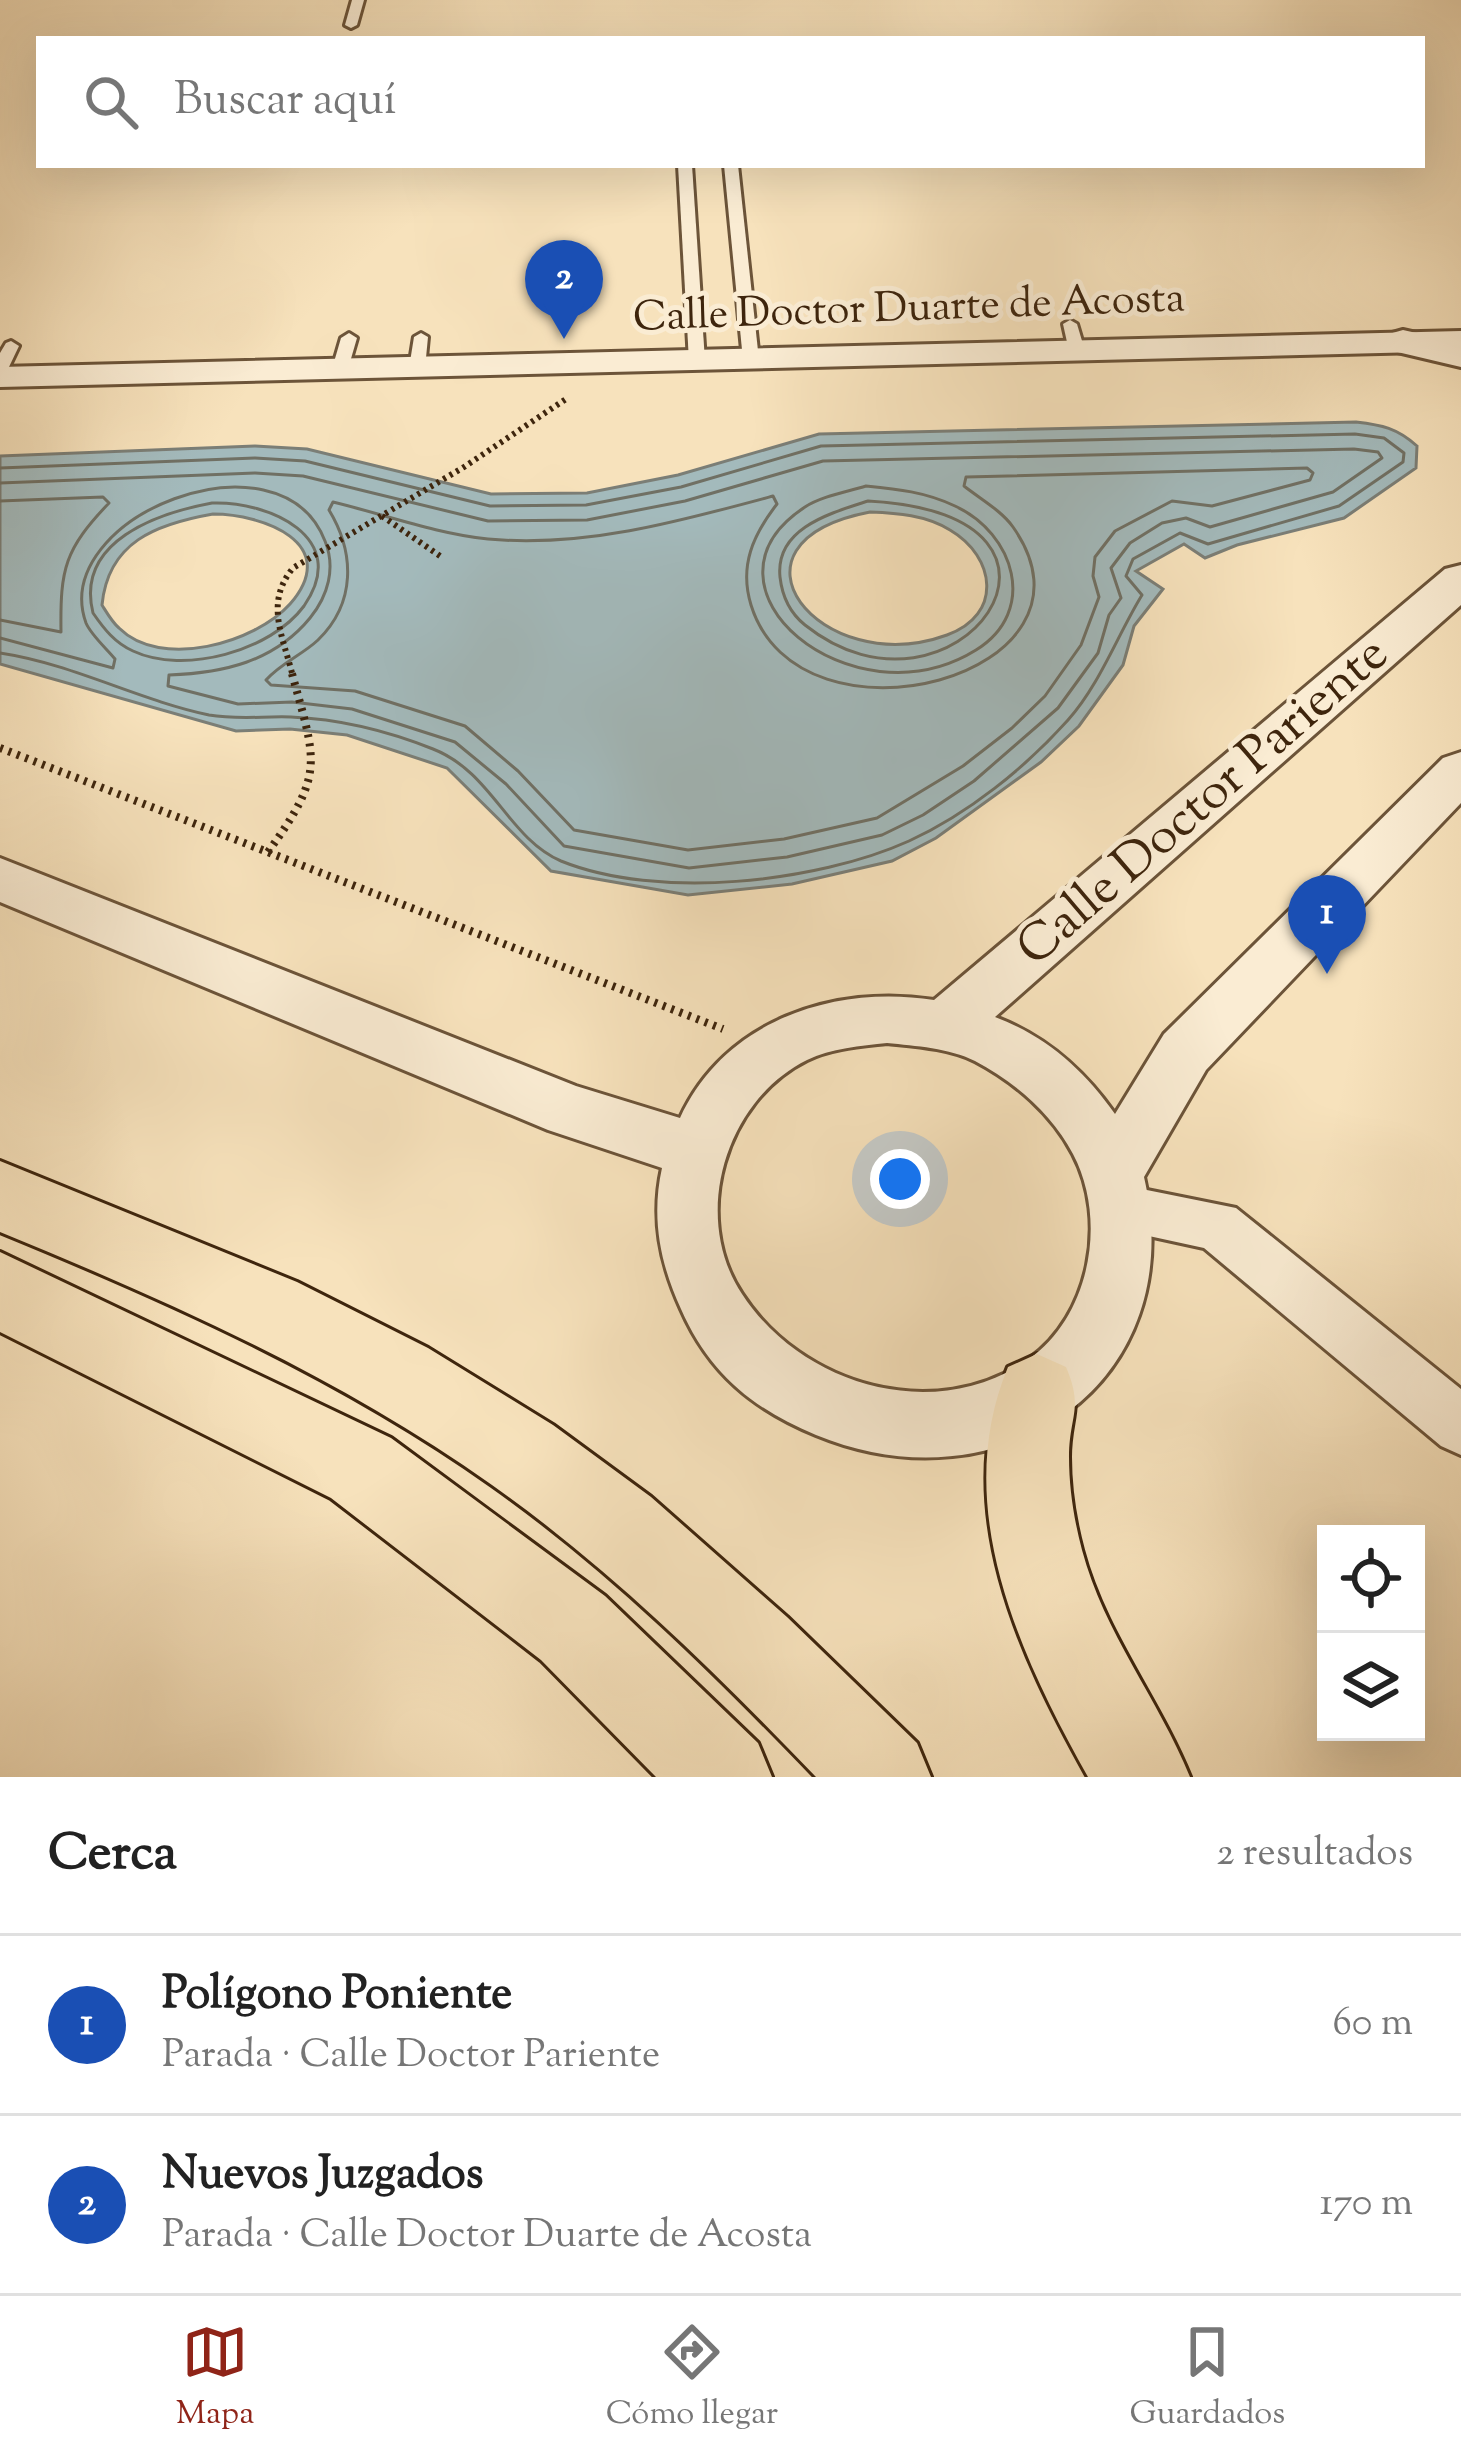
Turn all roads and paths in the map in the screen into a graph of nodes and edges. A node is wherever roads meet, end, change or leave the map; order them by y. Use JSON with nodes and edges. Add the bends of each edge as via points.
{"nodes":[{"id":1,"x":358,"y":0,"type":"edge"},
{"id":2,"x":351,"y":25,"type":"dead end"},
{"id":3,"x":685,"y":168,"type":"edge"},
{"id":4,"x":731,"y":168,"type":"edge"},
{"id":5,"x":1461,"y":340,"type":"edge"},
{"id":6,"x":1402,"y":342,"type":"junction"},
{"id":7,"x":1461,"y":355,"type":"edge"},
{"id":8,"x":751,"y":360,"type":"junction"},
{"id":9,"x":697,"y":361,"type":"junction"},
{"id":10,"x":4,"y":364,"type":"edge"},
{"id":11,"x":605,"y":364,"type":"junction"},
{"id":12,"x":382,"y":516,"type":"junction"},
{"id":13,"x":440,"y":556,"type":"dead end"},
{"id":14,"x":1461,"y":580,"type":"edge"},
{"id":15,"x":0,"y":748,"type":"edge"},
{"id":16,"x":1461,"y":771,"type":"edge"},
{"id":17,"x":268,"y":852,"type":"junction"},
{"id":18,"x":0,"y":880,"type":"edge"},
{"id":19,"x":946,"y":1025,"type":"junction"},
{"id":20,"x":775,"y":1049,"type":"junction"},
{"id":21,"x":693,"y":1150,"type":"junction"},
{"id":22,"x":1118,"y":1191,"type":"junction"},
{"id":23,"x":0,"y":1196,"type":"edge"},
{"id":24,"x":22,"y":1300,"type":"edge"},
{"id":25,"x":1037,"y":1396,"type":"junction"},
{"id":26,"x":1461,"y":1426,"type":"edge"},
{"id":27,"x":724,"y":1777,"type":"edge"},
{"id":28,"x":883,"y":1777,"type":"edge"},
{"id":29,"x":1142,"y":1777,"type":"edge"}],
"edges":[{"from":1,"to":2,"type":"lane"},
{"from":3,"to":9,"type":"lane"},
{"from":4,"to":8,"type":"lane"},
{"from":5,"to":6,"type":"street","name":"Calle Doctor Duarte de Acosta"},
{"from":6,"to":7,"type":"street"},
{"from":6,"to":8,"type":"street","name":"Calle Doctor Duarte de Acosta","via":[[1073,338]]},
{"from":8,"to":9,"type":"street","name":"Calle Doctor Duarte de Acosta"},
{"from":9,"to":11,"type":"street","name":"Calle Doctor Duarte de Acosta"},
{"from":10,"to":11,"type":"street","name":"Calle Doctor Duarte de Acosta","via":[[419,352]]},
{"from":11,"to":12,"type":"path","via":[[556,409]]},
{"from":12,"to":13,"type":"path"},
{"from":12,"to":17,"type":"path","via":[[293,568],[280,584],[274,605],[313,751],[306,800]]},
{"from":14,"to":19,"type":"street","name":"Calle Doctor Pariente"},
{"from":15,"to":17,"type":"path"},
{"from":16,"to":22,"type":"street","via":[[1184,1052]]},
{"from":17,"to":20,"type":"path"},
{"from":18,"to":21,"type":"street","via":[[569,1111]]},
{"from":19,"to":20,"type":"street","via":[[887,1018],[828,1026]]},
{"from":19,"to":22,"type":"street","via":[[1000,1045],[1048,1078],[1087,1121]]},
{"from":20,"to":21,"type":"street","via":[[712,1110]]},
{"from":21,"to":25,"type":"street","via":[[684,1217],[700,1287],[742,1350],[806,1399],[884,1426],[965,1425]]},
{"from":22,"to":25,"type":"street","via":[[1124,1262],[1109,1313],[1080,1360]]},
{"from":22,"to":26,"type":"street","via":[[1217,1226]]},
{"from":23,"to":28,"type":"highway","via":[[332,1338],[523,1455],[728,1619]]},
{"from":24,"to":27,"type":"highway","via":[[361,1468],[573,1628]]},
{"from":25,"to":29,"type":"highway","via":[[1026,1456],[1038,1565],[1090,1696]]}]}
